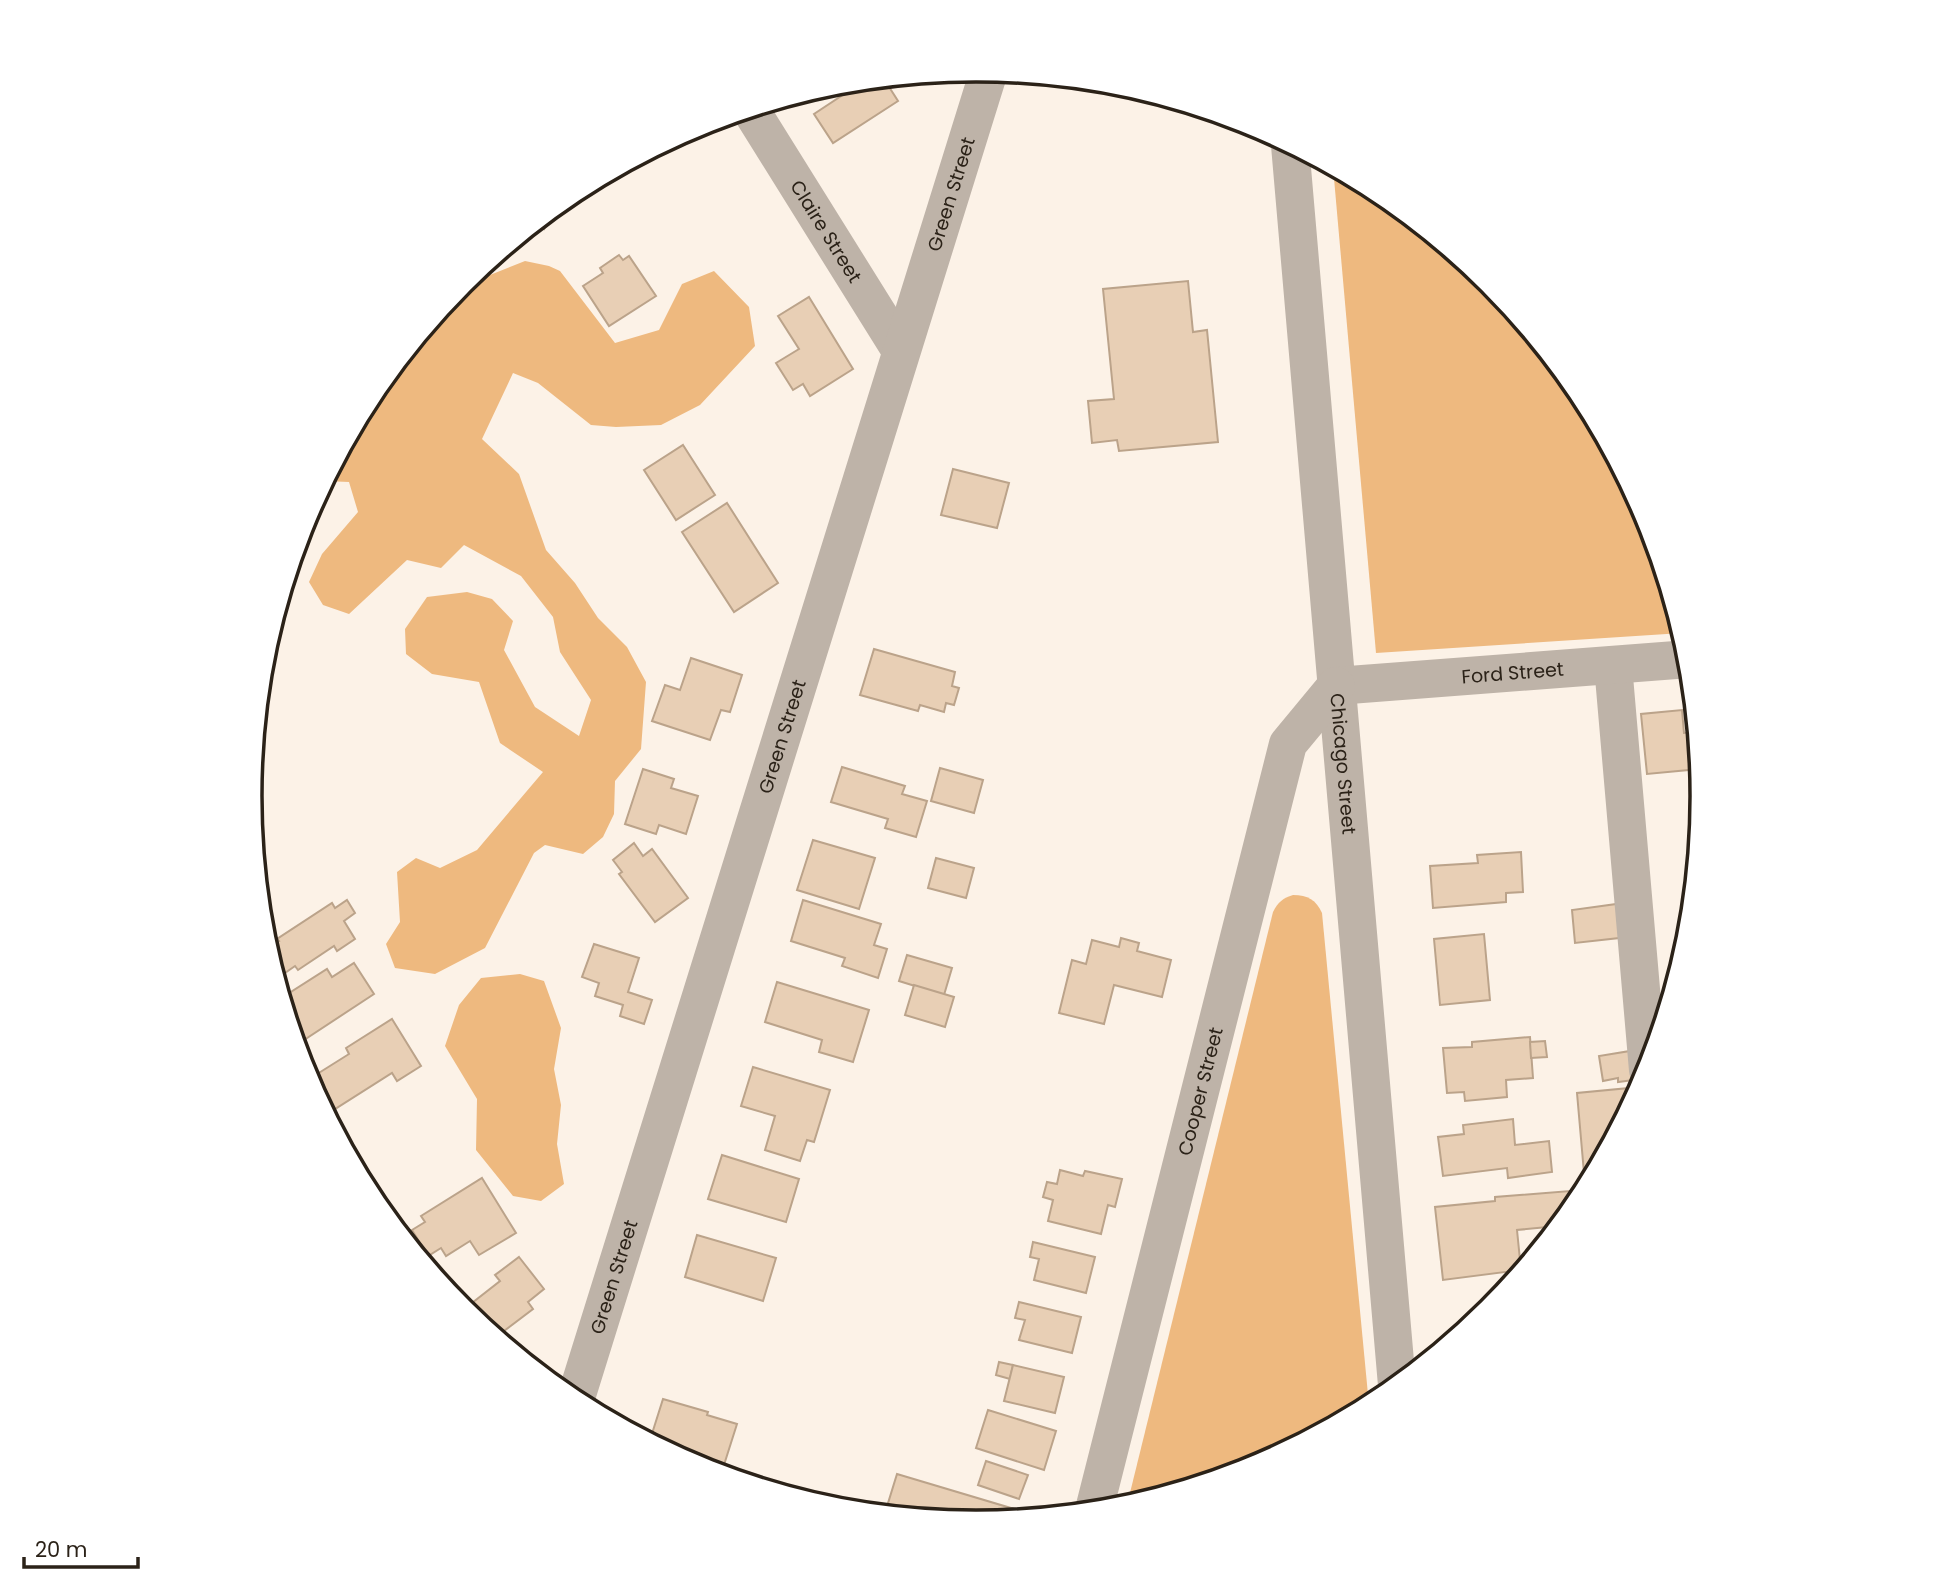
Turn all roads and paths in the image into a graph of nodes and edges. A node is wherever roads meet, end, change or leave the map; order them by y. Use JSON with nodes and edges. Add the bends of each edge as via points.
{"nodes":[{"id":1,"x":985,"y":82,"type":"edge"},
{"id":2,"x":755,"y":118,"type":"edge"},
{"id":3,"x":1291,"y":156,"type":"edge"},
{"id":4,"x":901,"y":351,"type":"junction"},
{"id":5,"x":1677,"y":660,"type":"edge"},
{"id":6,"x":1613,"y":665,"type":"junction"},
{"id":7,"x":1336,"y":686,"type":"junction"},
{"id":8,"x":1646,"y":1042,"type":"edge"},
{"id":9,"x":1396,"y":1373,"type":"edge"},
{"id":10,"x":579,"y":1389,"type":"edge"},
{"id":11,"x":1097,"y":1499,"type":"edge"}],
"edges":[{"from":1,"to":4,"type":"street","name":"Green Street"},
{"from":2,"to":4,"type":"street","name":"Claire Street"},
{"from":3,"to":7,"type":"street","name":"Chicago Street"},
{"from":4,"to":10,"type":"street","name":"Green Street"},
{"from":5,"to":6,"type":"street","name":"Ford Street"},
{"from":6,"to":7,"type":"street","name":"Ford Street"},
{"from":6,"to":8,"type":"street"},
{"from":7,"to":9,"type":"street","name":"Chicago Street"},
{"from":7,"to":11,"type":"street","name":"Cooper Street","via":[[1288,744]]}]}
